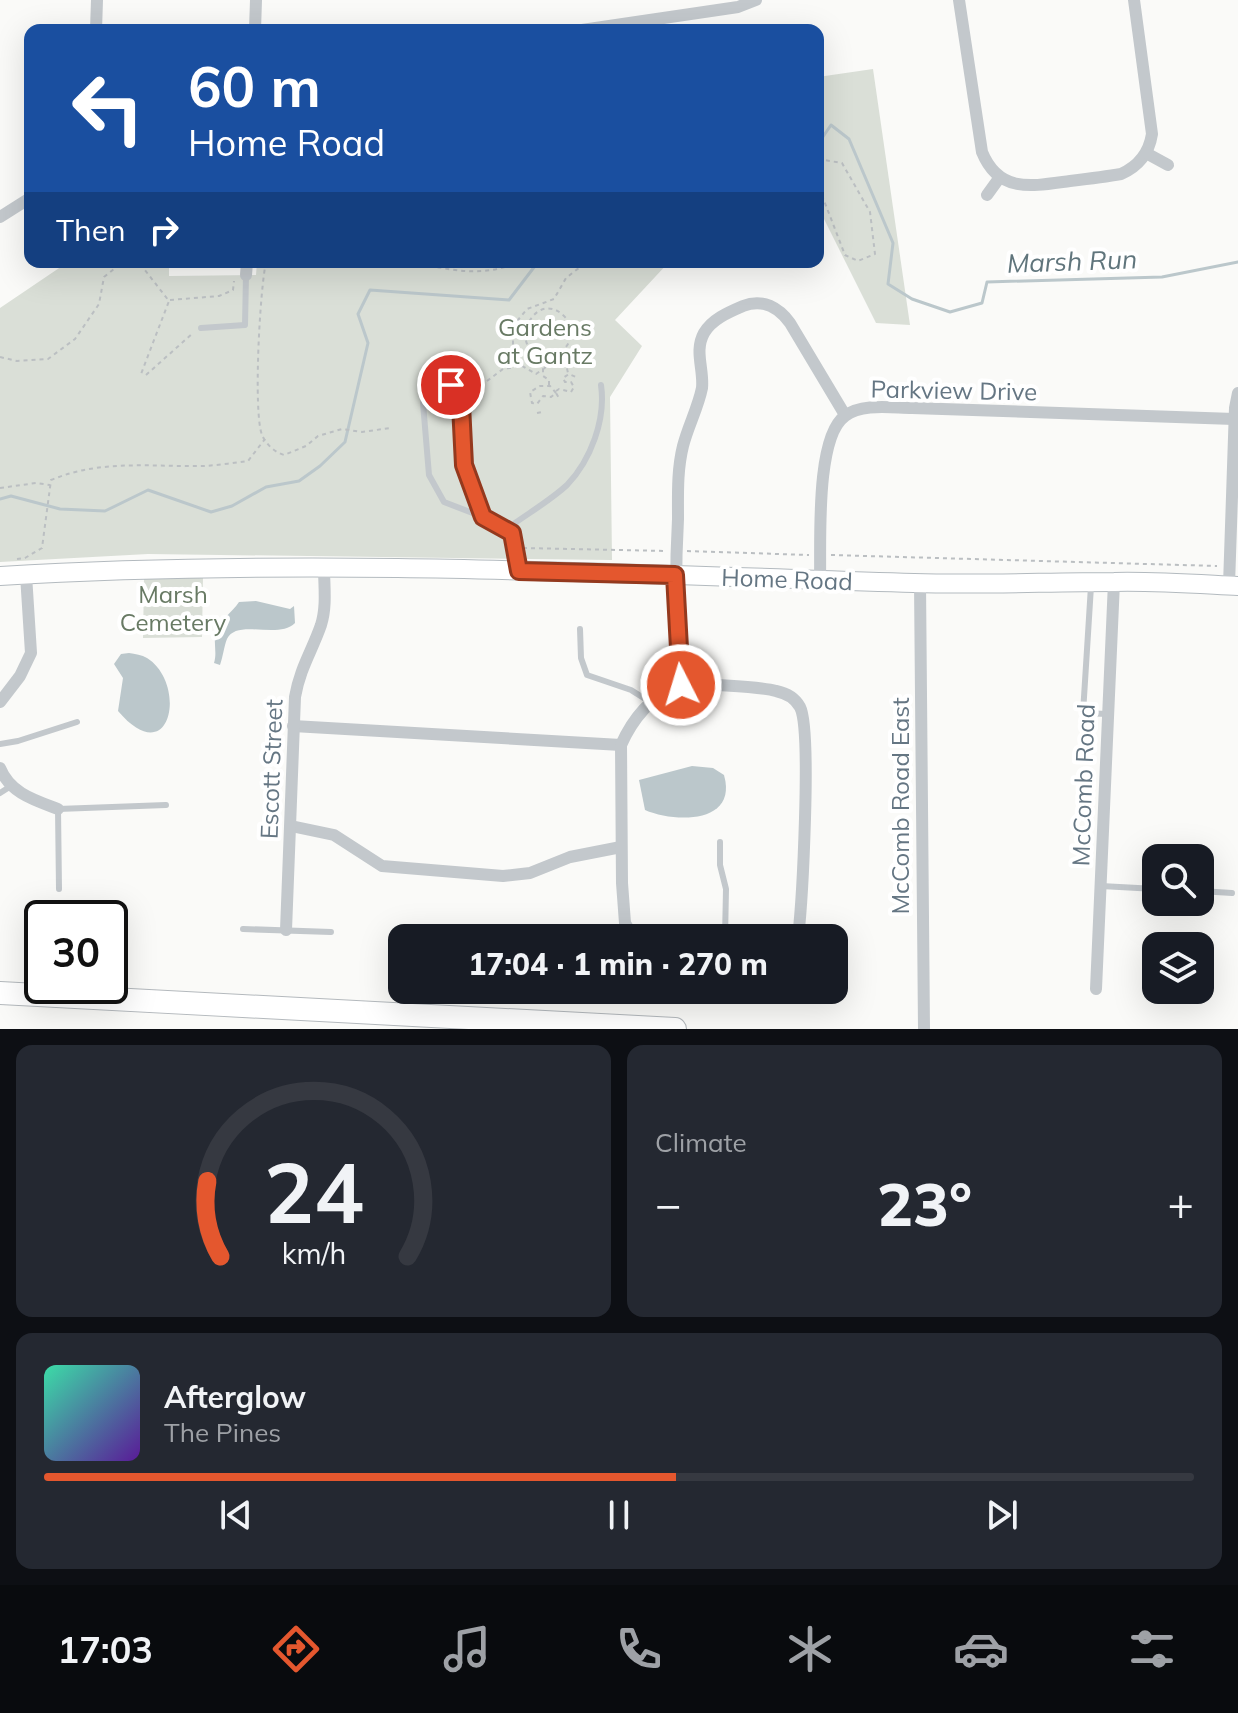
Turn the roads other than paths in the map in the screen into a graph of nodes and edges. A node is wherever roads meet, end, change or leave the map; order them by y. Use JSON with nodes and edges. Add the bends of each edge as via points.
{"nodes":[{"id":1,"x":97,"y":0,"type":"edge"},
{"id":2,"x":256,"y":0,"type":"edge"},
{"id":3,"x":756,"y":0,"type":"edge"},
{"id":4,"x":959,"y":0,"type":"edge"},
{"id":5,"x":1134,"y":0,"type":"edge"},
{"id":6,"x":96,"y":24,"type":"edge"},
{"id":7,"x":255,"y":24,"type":"edge"},
{"id":8,"x":623,"y":24,"type":"edge"},
{"id":9,"x":1146,"y":153,"type":"junction"},
{"id":10,"x":1168,"y":165,"type":"dead end"},
{"id":11,"x":1000,"y":177,"type":"junction"},
{"id":12,"x":987,"y":195,"type":"dead end"},
{"id":13,"x":24,"y":202,"type":"edge"},
{"id":14,"x":0,"y":217,"type":"edge"},
{"id":15,"x":243,"y":272,"type":"edge"},
{"id":16,"x":201,"y":328,"type":"road end"},
{"id":17,"x":601,"y":385,"type":"dead end"},
{"id":18,"x":448,"y":390,"type":"junction"},
{"id":19,"x":1238,"y":393,"type":"edge"},
{"id":20,"x":461,"y":405,"type":"junction"},
{"id":21,"x":845,"y":415,"type":"junction"},
{"id":22,"x":1234,"y":419,"type":"junction"},
{"id":23,"x":483,"y":517,"type":"junction"},
{"id":24,"x":512,"y":533,"type":"junction"},
{"id":25,"x":324,"y":567,"type":"junction"},
{"id":26,"x":519,"y":571,"type":"junction"},
{"id":27,"x":26,"y":575,"type":"junction"},
{"id":28,"x":675,"y":575,"type":"junction"},
{"id":29,"x":0,"y":576,"type":"edge"},
{"id":30,"x":820,"y":580,"type":"junction"},
{"id":31,"x":1091,"y":582,"type":"junction"},
{"id":32,"x":1114,"y":582,"type":"junction"},
{"id":33,"x":920,"y":583,"type":"junction"},
{"id":34,"x":1233,"y":585,"type":"edge"},
{"id":35,"x":580,"y":629,"type":"dead end"},
{"id":36,"x":681,"y":685,"type":"junction"},
{"id":37,"x":0,"y":702,"type":"edge"},
{"id":38,"x":650,"y":702,"type":"junction"},
{"id":39,"x":1107,"y":714,"type":"junction"},
{"id":40,"x":77,"y":722,"type":"dead end"},
{"id":41,"x":293,"y":726,"type":"junction"},
{"id":42,"x":0,"y":744,"type":"edge"},
{"id":43,"x":621,"y":745,"type":"junction"},
{"id":44,"x":0,"y":768,"type":"edge"},
{"id":45,"x":6,"y":789,"type":"edge"},
{"id":46,"x":166,"y":805,"type":"dead end"},
{"id":47,"x":58,"y":809,"type":"junction"},
{"id":48,"x":291,"y":826,"type":"junction"},
{"id":49,"x":720,"y":842,"type":"dead end"},
{"id":50,"x":621,"y":847,"type":"junction"},
{"id":51,"x":1101,"y":886,"type":"junction"},
{"id":52,"x":1142,"y":888,"type":"edge"},
{"id":53,"x":59,"y":889,"type":"dead end"},
{"id":54,"x":1214,"y":892,"type":"edge"},
{"id":55,"x":1232,"y":893,"type":"dead end"},
{"id":56,"x":626,"y":924,"type":"edge"},
{"id":57,"x":725,"y":924,"type":"edge"},
{"id":58,"x":799,"y":924,"type":"edge"},
{"id":59,"x":243,"y":929,"type":"dead end"},
{"id":60,"x":286,"y":930,"type":"junction"},
{"id":61,"x":331,"y":932,"type":"dead end"},
{"id":62,"x":1096,"y":989,"type":"dead end"},
{"id":63,"x":0,"y":993,"type":"edge"},
{"id":64,"x":675,"y":1029,"type":"edge"},
{"id":65,"x":924,"y":1029,"type":"edge"}],
"edges":[{"from":1,"to":6,"type":"street"},
{"from":2,"to":7,"type":"street"},
{"from":3,"to":8,"type":"street"},
{"from":4,"to":11,"type":"street","via":[[979,142],[985,161]]},
{"from":5,"to":9,"type":"street","via":[[1152,134]]},
{"from":9,"to":10,"type":"street"},
{"from":9,"to":11,"type":"street","via":[[1132,169],[1109,176],[1032,186]]},
{"from":11,"to":12,"type":"street"},
{"from":13,"to":14,"type":"street"},
{"from":15,"to":16,"type":"lane","via":[[245,325]]},
{"from":17,"to":24,"type":"lane","via":[[599,429],[586,455],[568,484],[515,523]]},
{"from":18,"to":20,"type":"lane"},
{"from":18,"to":20,"type":"lane","via":[[465,375],[478,380],[478,394]]},
{"from":18,"to":23,"type":"lane","via":[[423,403],[429,475],[444,502]]},
{"from":19,"to":22,"type":"street"},
{"from":20,"to":23,"type":"lane","via":[[464,465]]},
{"from":21,"to":22,"type":"street","name":"Parkview Drive","via":[[873,408],[912,408]]},
{"from":21,"to":28,"type":"street","via":[[782,312],[770,304],[749,304],[715,321],[699,346],[703,379],[683,445]]},
{"from":21,"to":30,"type":"street","name":"Parkview Drive","via":[[830,435],[824,459]]},
{"from":22,"to":34,"type":"street","via":[[1229,566]]},
{"from":23,"to":24,"type":"lane"},
{"from":24,"to":26,"type":"lane"},
{"from":25,"to":26,"type":"street","name":"Home Road"},
{"from":25,"to":27,"type":"street","name":"Home Road"},
{"from":25,"to":41,"type":"street","name":"Escott Street","via":[[321,624],[299,674]]},
{"from":26,"to":28,"type":"street","name":"Home Road"},
{"from":27,"to":29,"type":"street","name":"Home Road"},
{"from":27,"to":37,"type":"street","via":[[31,653]]},
{"from":28,"to":30,"type":"street","name":"Home Road"},
{"from":28,"to":36,"type":"street"},
{"from":30,"to":33,"type":"street","name":"Home Road"},
{"from":31,"to":32,"type":"street","name":"Home Road"},
{"from":31,"to":33,"type":"street","name":"Home Road"},
{"from":31,"to":39,"type":"lane","via":[[1083,713]]},
{"from":32,"to":34,"type":"street","name":"Home Road"},
{"from":32,"to":39,"type":"street","name":"McComb Road"},
{"from":33,"to":65,"type":"street","name":"McComb Road East"},
{"from":35,"to":38,"type":"lane","via":[[587,675]]},
{"from":36,"to":38,"type":"street"},
{"from":36,"to":58,"type":"street","via":[[774,690],[794,698],[801,708],[805,721]]},
{"from":38,"to":43,"type":"street"},
{"from":39,"to":51,"type":"street","name":"McComb Road"},
{"from":40,"to":42,"type":"lane"},
{"from":41,"to":43,"type":"street"},
{"from":41,"to":48,"type":"street","name":"Escott Street"},
{"from":43,"to":50,"type":"street"},
{"from":44,"to":45,"type":"street"},
{"from":45,"to":47,"type":"street"},
{"from":46,"to":47,"type":"lane"},
{"from":47,"to":53,"type":"lane"},
{"from":48,"to":50,"type":"street","via":[[334,835],[382,866],[503,876]]},
{"from":48,"to":60,"type":"street","name":"Escott Street"},
{"from":49,"to":57,"type":"lane"},
{"from":50,"to":56,"type":"street"},
{"from":51,"to":52,"type":"lane"},
{"from":51,"to":62,"type":"street","name":"McComb Road"},
{"from":54,"to":55,"type":"lane"},
{"from":59,"to":60,"type":"lane"},
{"from":60,"to":61,"type":"lane"},
{"from":63,"to":64,"type":"highway","via":[[325,1016]]}]}
